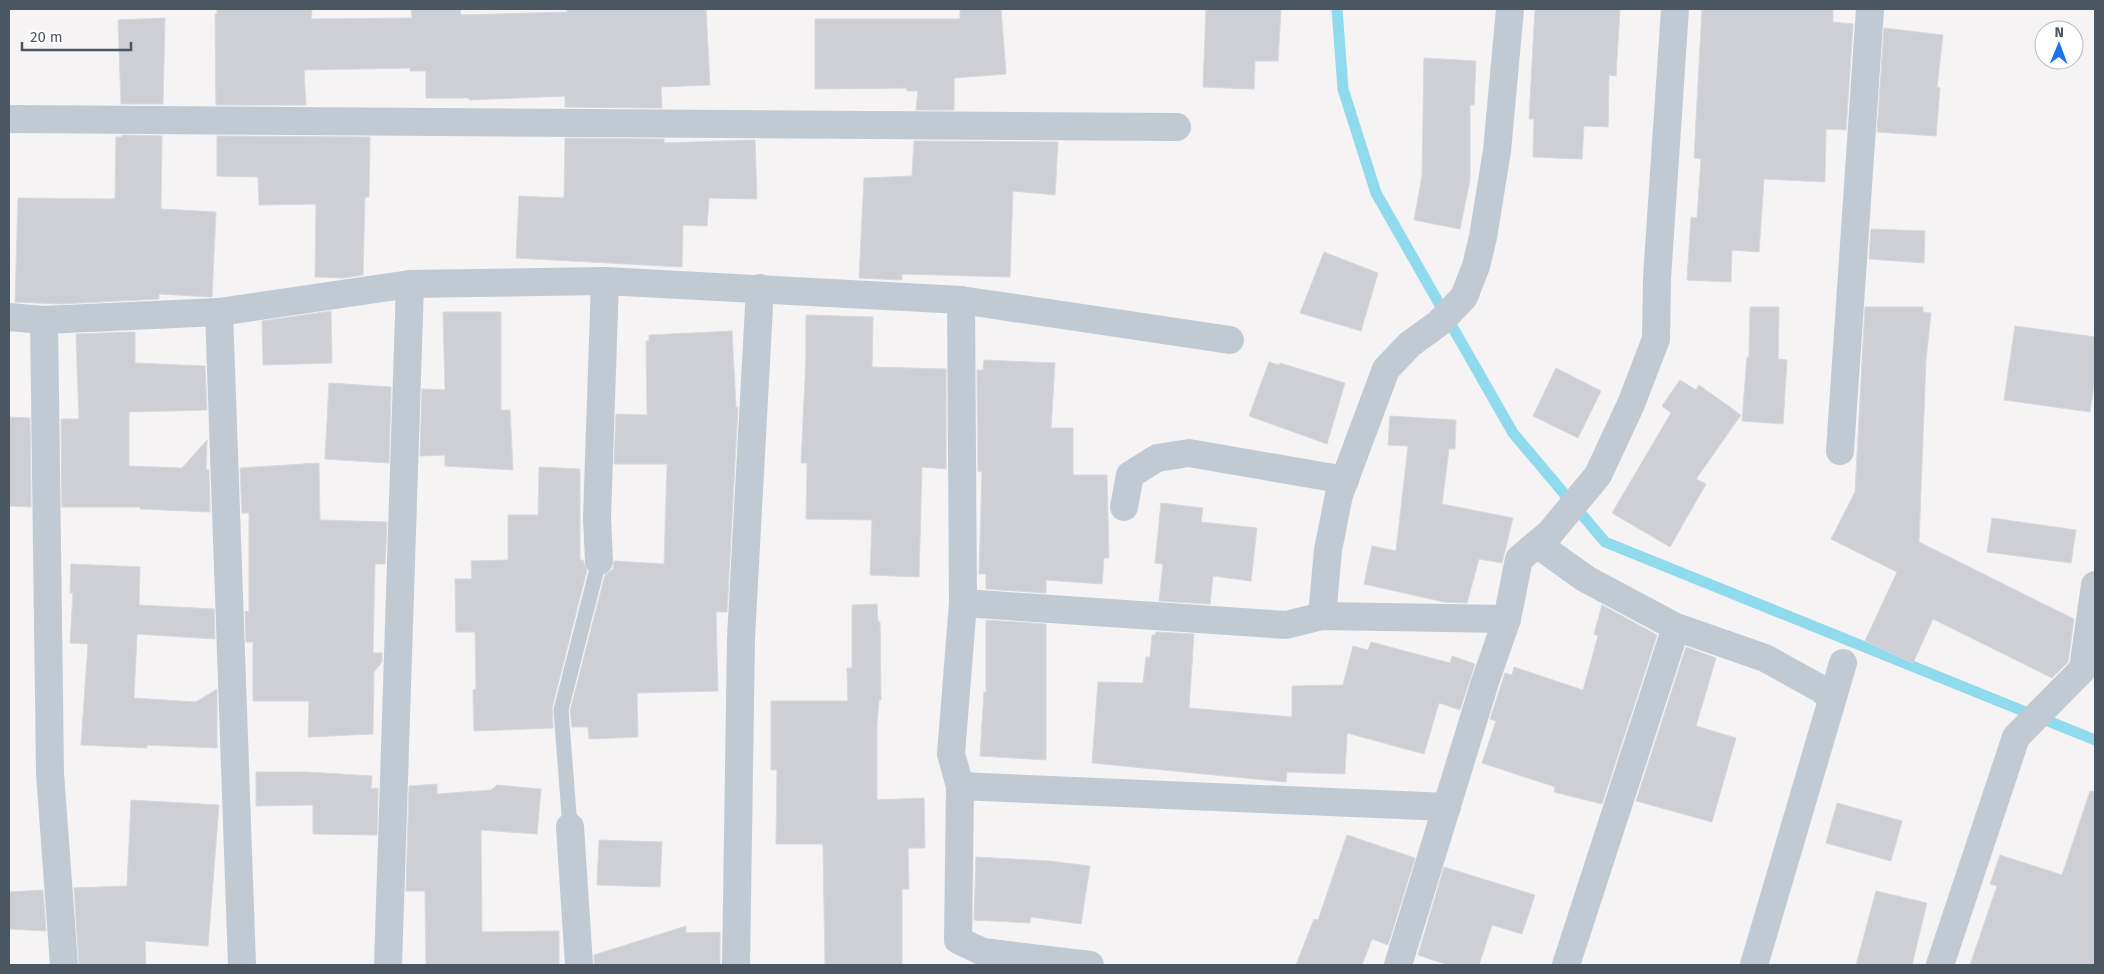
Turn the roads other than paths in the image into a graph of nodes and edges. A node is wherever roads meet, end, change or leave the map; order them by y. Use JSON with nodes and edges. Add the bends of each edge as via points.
{"nodes":[{"id":1,"x":1510,"y":9,"type":"edge"},
{"id":2,"x":1675,"y":9,"type":"edge"},
{"id":3,"x":1870,"y":9,"type":"edge"},
{"id":4,"x":9,"y":119,"type":"edge"},
{"id":5,"x":1177,"y":128,"type":"dead end"},
{"id":6,"x":605,"y":280,"type":"junction"},
{"id":7,"x":410,"y":284,"type":"junction"},
{"id":8,"x":760,"y":288,"type":"junction"},
{"id":9,"x":961,"y":300,"type":"junction"},
{"id":10,"x":219,"y":312,"type":"junction"},
{"id":11,"x":9,"y":317,"type":"edge"},
{"id":12,"x":44,"y":320,"type":"junction"},
{"id":13,"x":1230,"y":340,"type":"dead end"},
{"id":14,"x":1840,"y":451,"type":"dead end"},
{"id":15,"x":1345,"y":480,"type":"junction"},
{"id":16,"x":1124,"y":507,"type":"dead end"},
{"id":17,"x":1536,"y":544,"type":"junction"},
{"id":18,"x":599,"y":561,"type":"joint"},
{"id":19,"x":2095,"y":585,"type":"edge"},
{"id":20,"x":963,"y":603,"type":"junction"},
{"id":21,"x":1322,"y":616,"type":"junction"},
{"id":22,"x":1507,"y":619,"type":"junction"},
{"id":23,"x":1676,"y":627,"type":"junction"},
{"id":24,"x":1843,"y":663,"type":"dead end"},
{"id":25,"x":1832,"y":699,"type":"junction"},
{"id":26,"x":960,"y":786,"type":"junction"},
{"id":27,"x":1447,"y":807,"type":"junction"},
{"id":28,"x":570,"y":826,"type":"joint"},
{"id":29,"x":983,"y":958,"type":"edge"},
{"id":30,"x":64,"y":965,"type":"edge"},
{"id":31,"x":242,"y":965,"type":"edge"},
{"id":32,"x":388,"y":965,"type":"edge"},
{"id":33,"x":579,"y":965,"type":"edge"},
{"id":34,"x":736,"y":965,"type":"edge"},
{"id":35,"x":1090,"y":965,"type":"edge"},
{"id":36,"x":1398,"y":965,"type":"edge"},
{"id":37,"x":1566,"y":965,"type":"edge"},
{"id":38,"x":1754,"y":965,"type":"edge"},
{"id":39,"x":1940,"y":965,"type":"edge"}],
"edges":[{"from":1,"to":15,"type":"street","via":[[1497,150],[1476,266],[1464,297],[1386,369]]},
{"from":2,"to":17,"type":"street","via":[[1657,278],[1656,339],[1602,466],[1586,491]]},
{"from":3,"to":14,"type":"street"},
{"from":4,"to":5,"type":"street"},
{"from":6,"to":7,"type":"street"},
{"from":6,"to":8,"type":"street"},
{"from":6,"to":18,"type":"street","via":[[597,518]]},
{"from":7,"to":10,"type":"street"},
{"from":7,"to":32,"type":"street"},
{"from":8,"to":9,"type":"street"},
{"from":8,"to":34,"type":"street","via":[[741,638]]},
{"from":9,"to":13,"type":"street"},
{"from":9,"to":20,"type":"street"},
{"from":10,"to":12,"type":"street"},
{"from":10,"to":31,"type":"street"},
{"from":11,"to":12,"type":"street"},
{"from":12,"to":30,"type":"street","via":[[50,773]]},
{"from":15,"to":16,"type":"street","via":[[1189,453],[1157,458],[1130,475]]},
{"from":15,"to":21,"type":"street","via":[[1328,550]]},
{"from":17,"to":22,"type":"street","via":[[1519,559]]},
{"from":17,"to":23,"type":"street","via":[[1586,579]]},
{"from":18,"to":28,"type":"lane","via":[[561,710]]},
{"from":19,"to":39,"type":"street","via":[[2083,669],[2016,737]]},
{"from":20,"to":21,"type":"street","via":[[1286,625]]},
{"from":20,"to":26,"type":"street","via":[[951,754]]},
{"from":21,"to":22,"type":"street"},
{"from":22,"to":27,"type":"street"},
{"from":23,"to":25,"type":"street","via":[[1765,658],[1821,689]]},
{"from":23,"to":37,"type":"street"},
{"from":24,"to":25,"type":"street"},
{"from":25,"to":38,"type":"street"},
{"from":26,"to":27,"type":"street"},
{"from":26,"to":29,"type":"street","via":[[958,940]]},
{"from":27,"to":36,"type":"street"},
{"from":28,"to":33,"type":"street"},
{"from":29,"to":35,"type":"street"}]}
